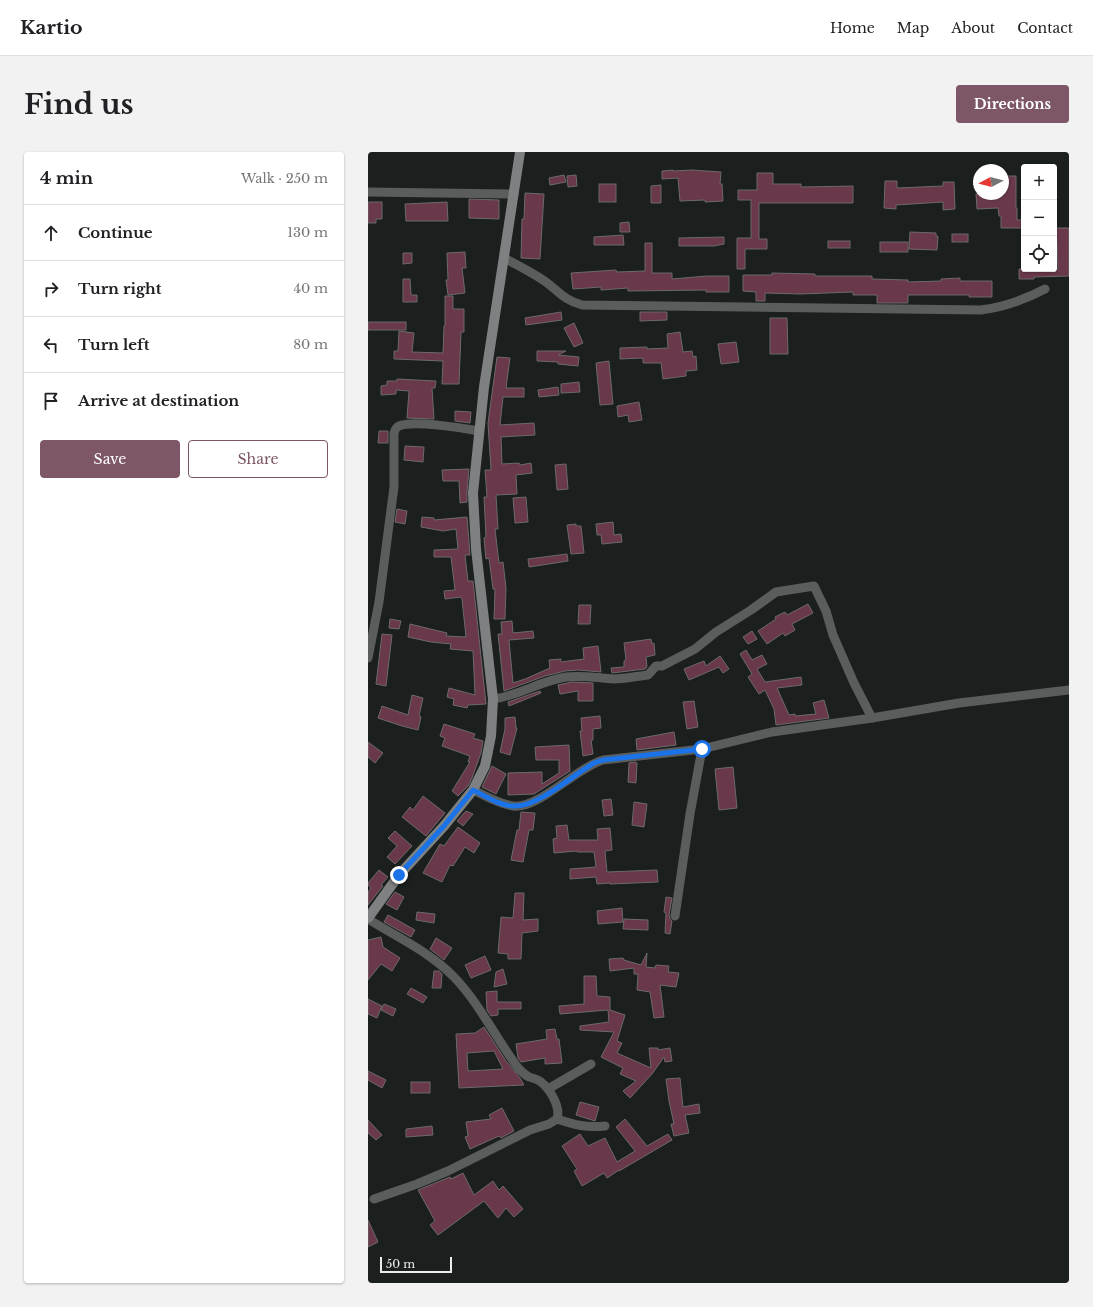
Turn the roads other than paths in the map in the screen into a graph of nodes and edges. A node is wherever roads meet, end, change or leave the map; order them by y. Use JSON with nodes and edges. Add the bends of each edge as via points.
{"nodes":[{"id":1,"x":520,"y":152,"type":"edge"},
{"id":2,"x":368,"y":192,"type":"edge"},
{"id":3,"x":514,"y":194,"type":"junction"},
{"id":4,"x":504,"y":258,"type":"junction"},
{"id":5,"x":1045,"y":289,"type":"dead end"},
{"id":6,"x":479,"y":431,"type":"junction"},
{"id":7,"x":368,"y":658,"type":"edge"},
{"id":8,"x":1069,"y":690,"type":"edge"},
{"id":9,"x":492,"y":699,"type":"junction"},
{"id":10,"x":872,"y":718,"type":"junction"},
{"id":11,"x":702,"y":749,"type":"junction"},
{"id":12,"x":473,"y":790,"type":"junction"},
{"id":13,"x":675,"y":916,"type":"dead end"},
{"id":14,"x":368,"y":918,"type":"edge"},
{"id":15,"x":591,"y":1064,"type":"dead end"},
{"id":16,"x":548,"y":1089,"type":"junction"},
{"id":17,"x":557,"y":1119,"type":"junction"},
{"id":18,"x":605,"y":1126,"type":"dead end"},
{"id":19,"x":374,"y":1199,"type":"dead end"}],
"edges":[{"from":1,"to":3,"type":"street"},
{"from":2,"to":3,"type":"street"},
{"from":3,"to":4,"type":"street"},
{"from":4,"to":5,"type":"street","via":[[538,276],[564,298],[582,305],[981,310],[1018,302]]},
{"from":4,"to":6,"type":"street"},
{"from":6,"to":7,"type":"street","via":[[418,424],[398,426],[394,433],[394,487]]},
{"from":6,"to":9,"type":"street","via":[[473,508]]},
{"from":8,"to":10,"type":"street","via":[[959,703]]},
{"from":9,"to":10,"type":"street","via":[[507,697],[541,683],[567,677],[617,679],[648,675],[656,666],[662,666],[695,649],[776,592],[814,586],[854,683]]},
{"from":9,"to":12,"type":"street","via":[[491,736],[485,766]]},
{"from":10,"to":11,"type":"street","via":[[772,732]]},
{"from":11,"to":12,"type":"street","via":[[599,761],[582,769],[530,804],[515,806],[501,803]]},
{"from":11,"to":13,"type":"street"},
{"from":12,"to":14,"type":"street","via":[[399,875]]},
{"from":14,"to":16,"type":"street","via":[[429,956],[454,977],[479,1008],[519,1069],[527,1076],[540,1081]]},
{"from":15,"to":16,"type":"street"},
{"from":16,"to":17,"type":"street","via":[[558,1111]]},
{"from":17,"to":18,"type":"street","via":[[584,1127]]},
{"from":17,"to":19,"type":"street","via":[[442,1174]]}]}
